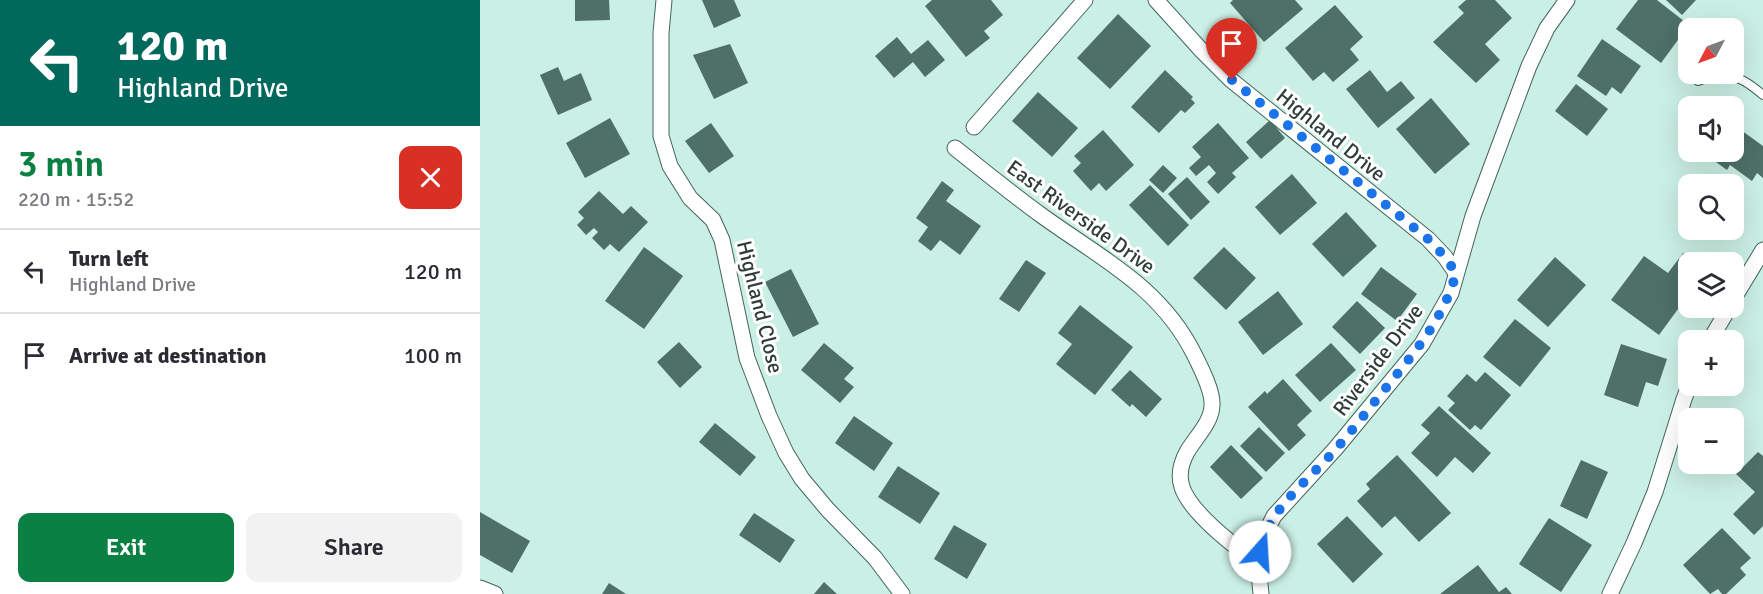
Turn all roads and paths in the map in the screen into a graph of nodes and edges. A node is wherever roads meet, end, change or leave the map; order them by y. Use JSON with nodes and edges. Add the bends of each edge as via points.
{"nodes":[{"id":1,"x":664,"y":0,"type":"edge"},
{"id":2,"x":1085,"y":0,"type":"edge"},
{"id":3,"x":1156,"y":0,"type":"edge"},
{"id":4,"x":1567,"y":0,"type":"edge"},
{"id":5,"x":1744,"y":81,"type":"edge"},
{"id":6,"x":1763,"y":94,"type":"edge"},
{"id":7,"x":974,"y":127,"type":"dead end"},
{"id":8,"x":955,"y":148,"type":"dead end"},
{"id":9,"x":1763,"y":250,"type":"edge"},
{"id":10,"x":1456,"y":273,"type":"junction"},
{"id":11,"x":1744,"y":281,"type":"edge"},
{"id":12,"x":1686,"y":396,"type":"edge"},
{"id":13,"x":1258,"y":564,"type":"junction"},
{"id":14,"x":480,"y":588,"type":"edge"},
{"id":15,"x":1260,"y":591,"type":"edge"},
{"id":16,"x":495,"y":594,"type":"edge"},
{"id":17,"x":902,"y":594,"type":"edge"},
{"id":18,"x":1610,"y":594,"type":"edge"}],
"edges":[{"from":1,"to":17,"type":"street","name":"Highland Close","via":[[661,136],[670,166],[690,198],[713,220],[722,240],[747,358],[769,416],[802,479],[876,558]]},
{"from":2,"to":7,"type":"street"},
{"from":3,"to":10,"type":"street","name":"Highland Drive","via":[[1232,80],[1428,239]]},
{"from":4,"to":10,"type":"street","name":"Riverside Drive","via":[[1547,28],[1529,66]]},
{"from":5,"to":6,"type":"lane"},
{"from":8,"to":13,"type":"street","name":"East Riverside Drive","via":[[1041,215],[1132,278],[1177,326],[1200,366],[1213,405],[1183,460],[1182,487],[1203,517]]},
{"from":9,"to":11,"type":"street"},
{"from":10,"to":13,"type":"street","name":"Riverside Drive","via":[[1451,293],[1422,344],[1274,516],[1262,540]]},
{"from":12,"to":18,"type":"street","via":[[1655,492]]},
{"from":13,"to":15,"type":"street","name":"Riverside Drive"},
{"from":14,"to":16,"type":"street"}]}
